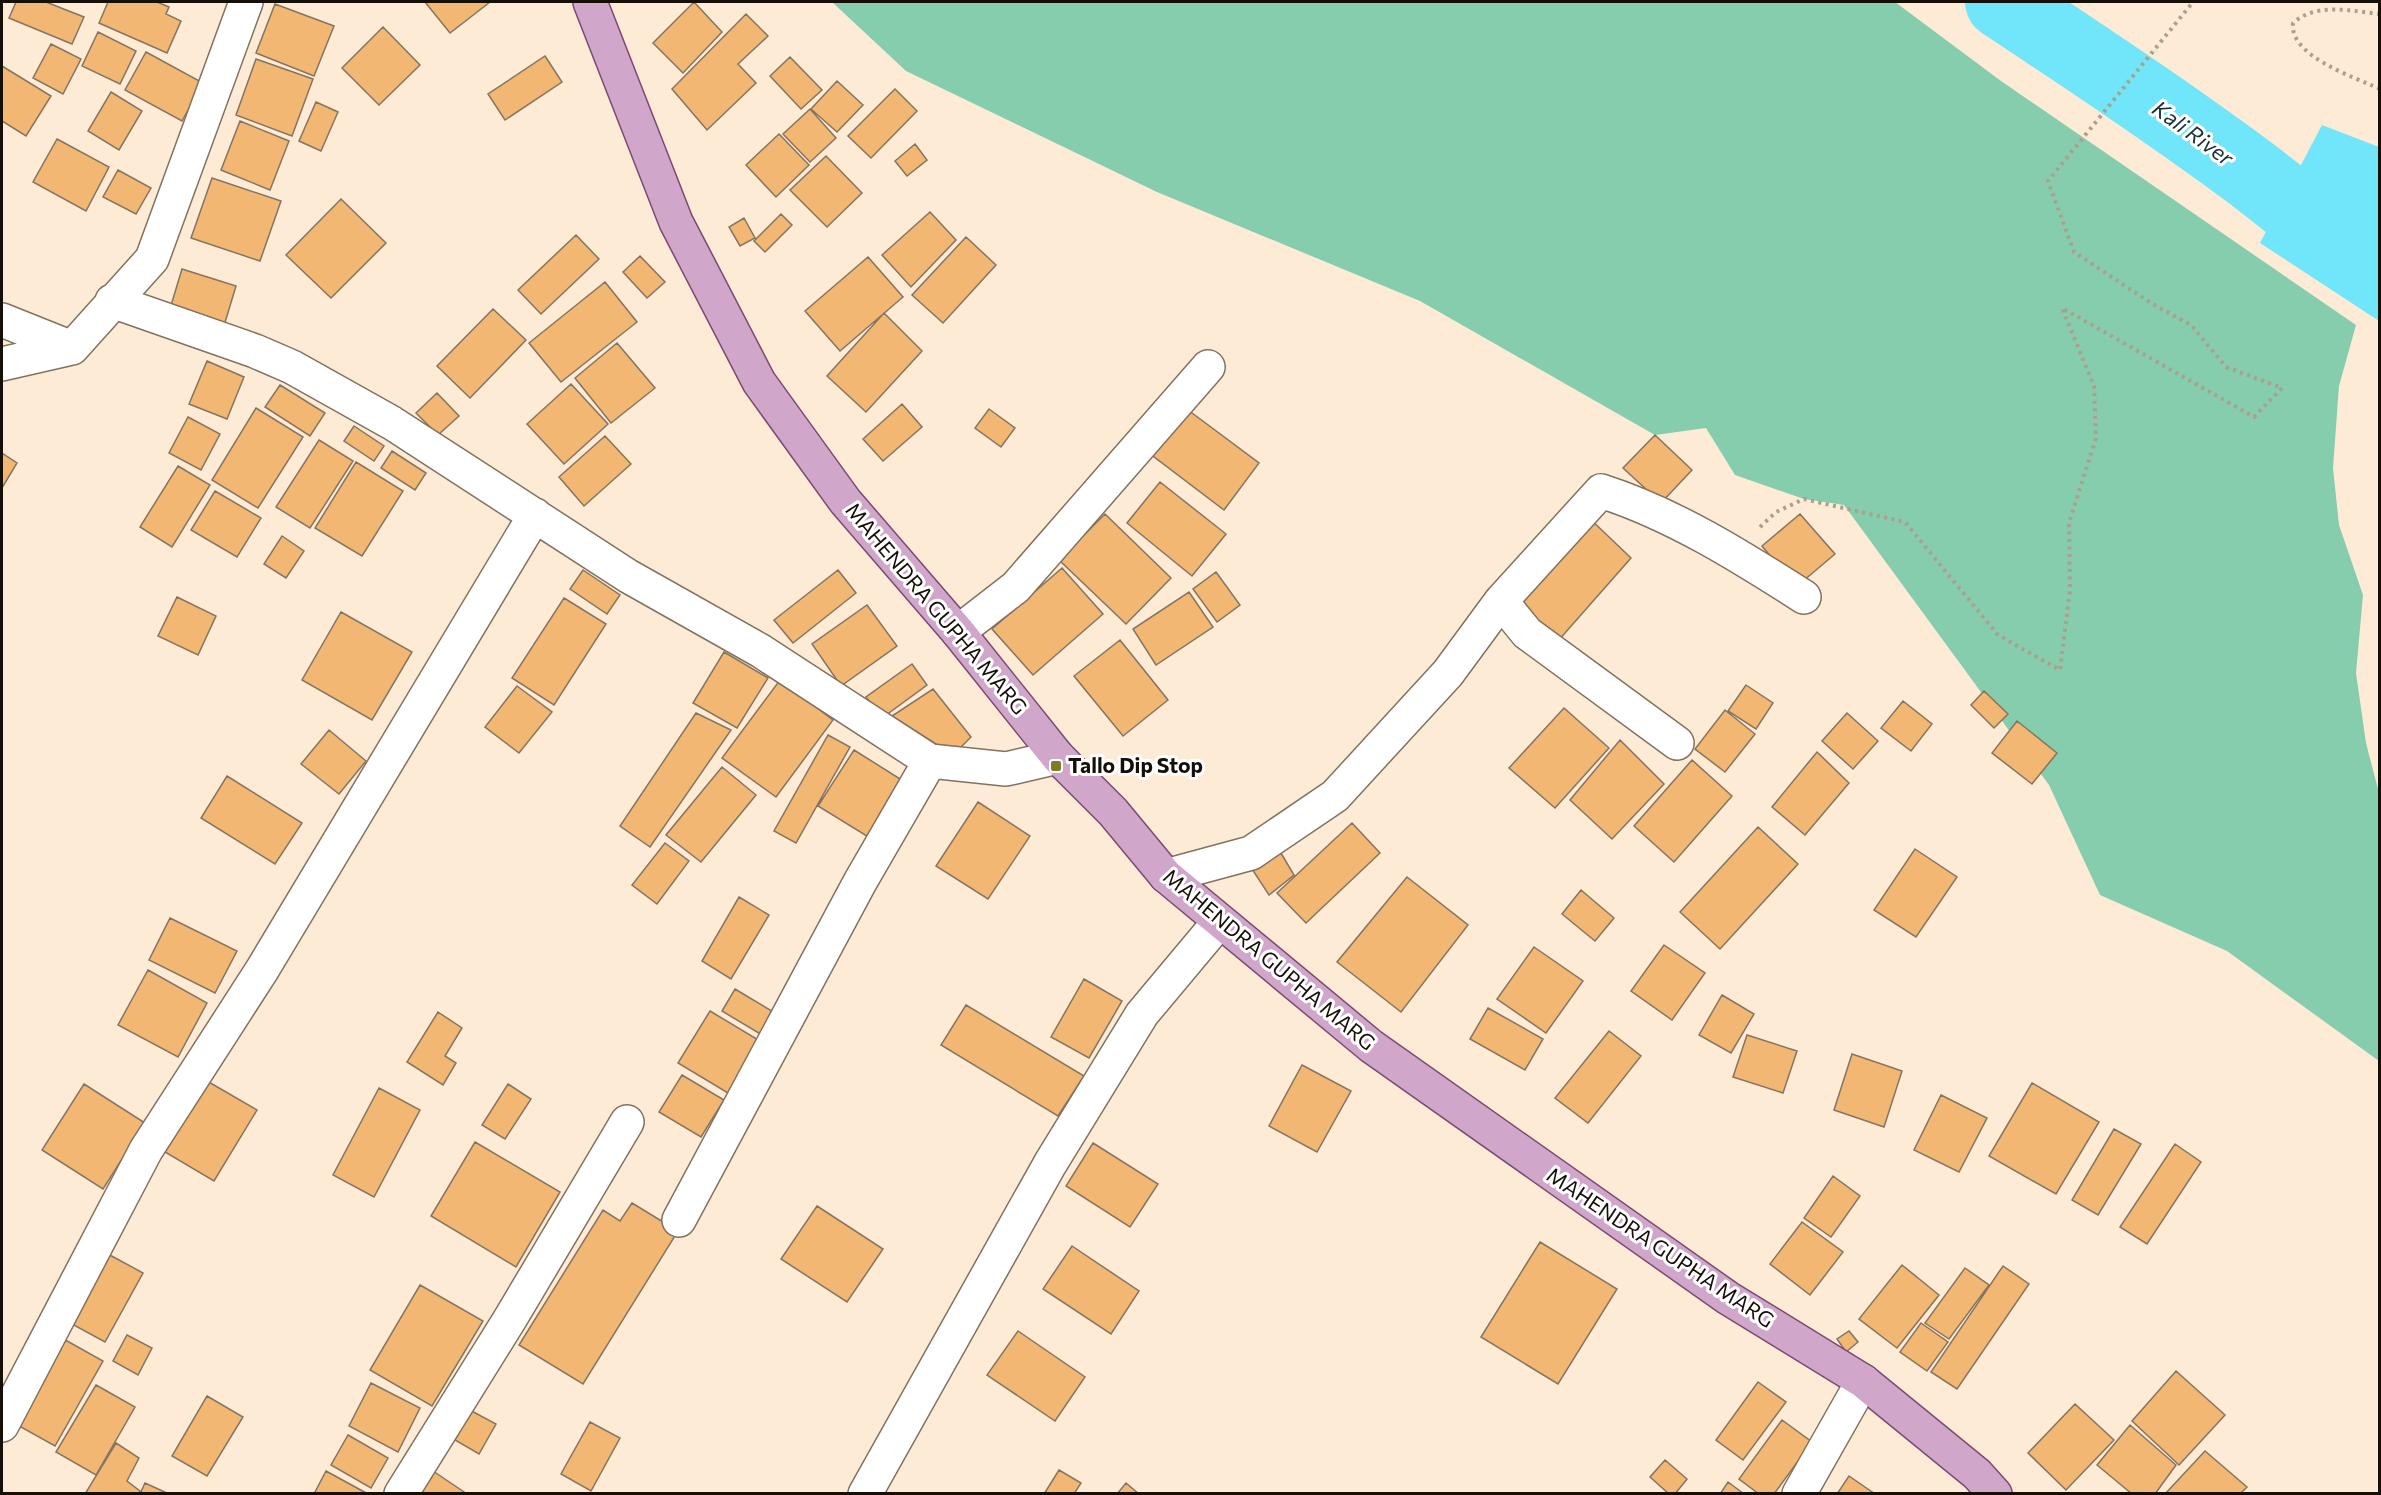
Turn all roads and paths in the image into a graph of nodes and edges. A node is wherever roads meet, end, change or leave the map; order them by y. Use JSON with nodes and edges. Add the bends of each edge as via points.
{"nodes":[{"id":1,"x":246,"y":2,"type":"edge"},
{"id":2,"x":590,"y":2,"type":"edge"},
{"id":3,"x":2193,"y":2,"type":"edge"},
{"id":4,"x":2379,"y":14,"type":"edge"},
{"id":5,"x":2379,"y":89,"type":"edge"},
{"id":6,"x":112,"y":301,"type":"junction"},
{"id":7,"x":2,"y":320,"type":"edge"},
{"id":8,"x":72,"y":348,"type":"junction"},
{"id":9,"x":2,"y":364,"type":"edge"},
{"id":10,"x":1208,"y":367,"type":"dead end"},
{"id":11,"x":535,"y":515,"type":"junction"},
{"id":12,"x":1732,"y":551,"type":"junction"},
{"id":13,"x":1804,"y":597,"type":"dead end"},
{"id":14,"x":1501,"y":601,"type":"junction"},
{"id":15,"x":958,"y":633,"type":"junction"},
{"id":16,"x":1677,"y":743,"type":"dead end"},
{"id":17,"x":1059,"y":757,"type":"junction"},
{"id":18,"x":930,"y":761,"type":"junction"},
{"id":19,"x":1166,"y":876,"type":"junction"},
{"id":20,"x":1220,"y":922,"type":"junction"},
{"id":21,"x":627,"y":1122,"type":"dead end"},
{"id":22,"x":679,"y":1220,"type":"dead end"},
{"id":23,"x":1863,"y":1381,"type":"junction"},
{"id":24,"x":2,"y":1425,"type":"edge"},
{"id":25,"x":401,"y":1494,"type":"edge"},
{"id":26,"x":865,"y":1494,"type":"edge"},
{"id":27,"x":1799,"y":1494,"type":"edge"},
{"id":28,"x":1995,"y":1494,"type":"edge"}],
"edges":[{"from":1,"to":6,"type":"street","via":[[152,259]]},
{"from":2,"to":15,"type":"main road","name":"MAHENDRA GUPHA MARG","via":[[676,222],[759,382],[845,501]]},
{"from":3,"to":12,"type":"path","via":[[2048,181],[2074,252],[2192,325],[2226,367],[2282,388],[2254,417],[2062,308],[2094,386],[2096,438],[2069,523],[2070,590],[2060,670],[1998,635],[1905,522],[1804,499],[1776,512]]},
{"from":4,"to":5,"type":"path","via":[[2333,9],[2306,12],[2293,23],[2292,32],[2297,44],[2322,62]]},
{"from":6,"to":8,"type":"street"},
{"from":6,"to":11,"type":"street","via":[[292,367],[392,423]]},
{"from":7,"to":8,"type":"street"},
{"from":8,"to":9,"type":"street"},
{"from":10,"to":15,"type":"street","via":[[1016,587]]},
{"from":11,"to":18,"type":"street","via":[[628,576],[761,651]]},
{"from":11,"to":24,"type":"street","via":[[262,970],[146,1150]]},
{"from":12,"to":13,"type":"street"},
{"from":12,"to":14,"type":"street","via":[[1635,501],[1601,490]]},
{"from":14,"to":16,"type":"street","via":[[1527,633]]},
{"from":14,"to":19,"type":"street","via":[[1448,673],[1335,796],[1251,854]]},
{"from":15,"to":17,"type":"main road","name":"MAHENDRA GUPHA MARG"},
{"from":17,"to":18,"type":"street","via":[[1006,769]]},
{"from":17,"to":19,"type":"main road","name":"MAHENDRA GUPHA MARG","via":[[1113,812]]},
{"from":18,"to":22,"type":"street","via":[[860,882]]},
{"from":19,"to":20,"type":"main road","name":"MAHENDRA GUPHA MARG"},
{"from":20,"to":23,"type":"main road","name":"MAHENDRA GUPHA MARG","via":[[1371,1046],[1728,1298]]},
{"from":20,"to":26,"type":"street","via":[[1142,1014],[1050,1164]]},
{"from":21,"to":25,"type":"street"},
{"from":23,"to":27,"type":"street"},
{"from":23,"to":28,"type":"main road","name":"MAHENDRA GUPHA MARG","via":[[1977,1474]]}]}
